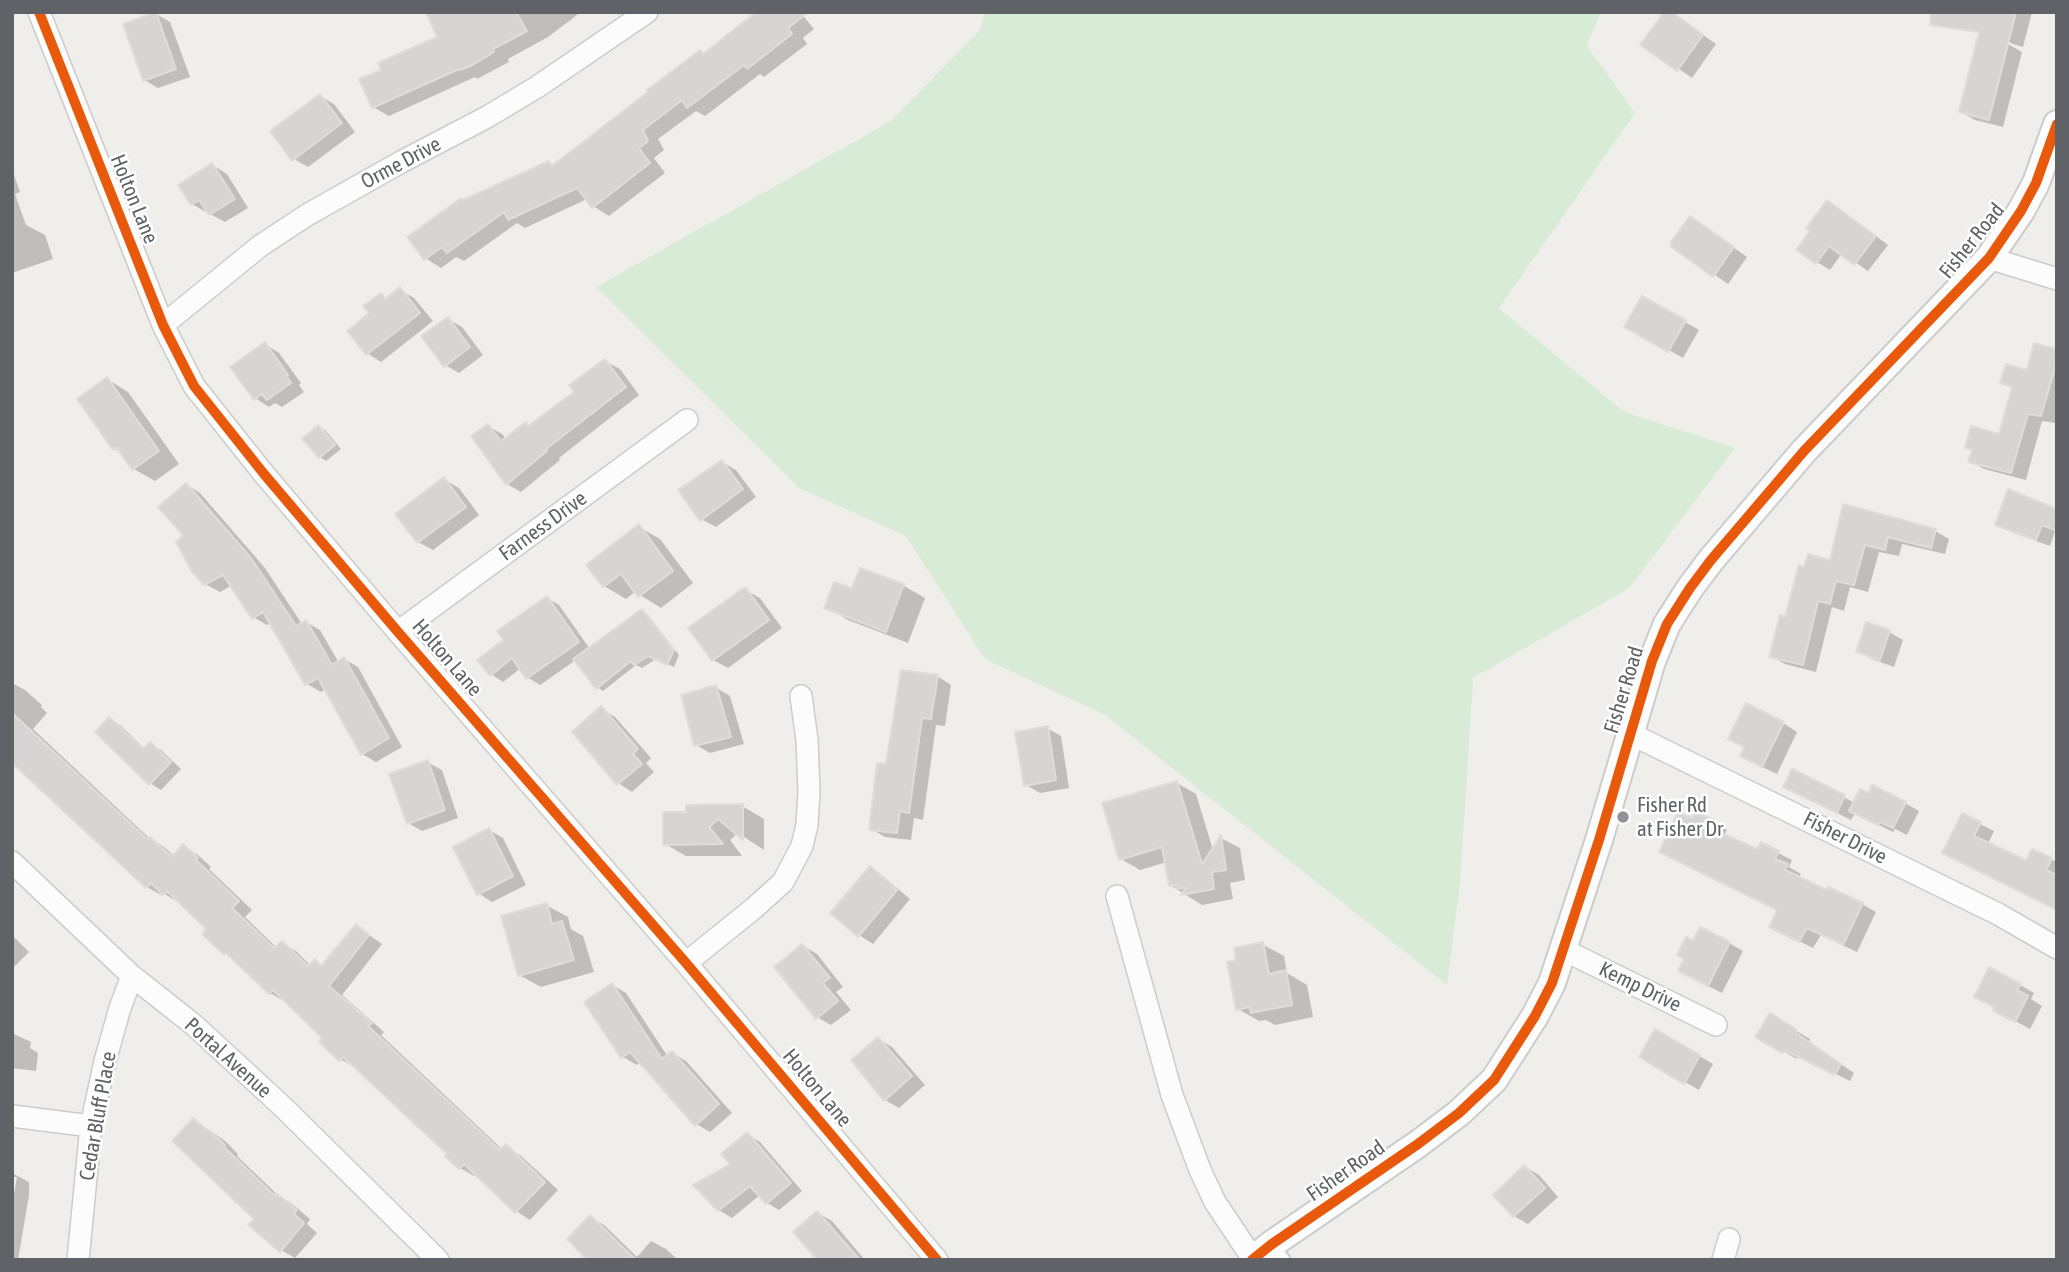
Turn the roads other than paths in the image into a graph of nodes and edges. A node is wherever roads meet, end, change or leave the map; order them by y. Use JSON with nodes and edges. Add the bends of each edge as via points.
{"nodes":[{"id":1,"x":39,"y":12,"type":"edge"},
{"id":2,"x":647,"y":12,"type":"edge"},
{"id":3,"x":2057,"y":124,"type":"edge"},
{"id":4,"x":1989,"y":258,"type":"junction"},
{"id":5,"x":2057,"y":279,"type":"edge"},
{"id":6,"x":163,"y":325,"type":"junction"},
{"id":7,"x":687,"y":420,"type":"dead end"},
{"id":8,"x":398,"y":632,"type":"junction"},
{"id":9,"x":801,"y":696,"type":"dead end"},
{"id":10,"x":1631,"y":734,"type":"junction"},
{"id":11,"x":12,"y":862,"type":"edge"},
{"id":12,"x":1117,"y":896,"type":"dead end"},
{"id":13,"x":2057,"y":948,"type":"edge"},
{"id":14,"x":1564,"y":950,"type":"junction"},
{"id":15,"x":686,"y":963,"type":"junction"},
{"id":16,"x":132,"y":976,"type":"junction"},
{"id":17,"x":1716,"y":1025,"type":"dead end"},
{"id":18,"x":12,"y":1116,"type":"edge"},
{"id":19,"x":91,"y":1126,"type":"junction"},
{"id":20,"x":1266,"y":1256,"type":"edge"},
{"id":21,"x":78,"y":1260,"type":"edge"},
{"id":22,"x":438,"y":1260,"type":"edge"},
{"id":23,"x":937,"y":1260,"type":"edge"}],
"edges":[{"from":1,"to":6,"type":"street","name":"Holton Lane"},
{"from":2,"to":6,"type":"street","name":"Orme Drive","via":[[497,111],[307,215],[260,246]]},
{"from":3,"to":4,"type":"street","name":"Fisher Road","via":[[2031,192]]},
{"from":4,"to":5,"type":"street"},
{"from":4,"to":10,"type":"street","name":"Fisher Road","via":[[1804,451],[1690,588],[1667,624],[1652,661]]},
{"from":6,"to":8,"type":"street","name":"Holton Lane","via":[[194,386]]},
{"from":7,"to":8,"type":"street","name":"Farness Drive"},
{"from":8,"to":15,"type":"street","name":"Holton Lane"},
{"from":9,"to":15,"type":"street","via":[[809,792],[802,846],[783,882]]},
{"from":10,"to":13,"type":"street","name":"Fisher Drive","via":[[1998,914]]},
{"from":10,"to":14,"type":"street","name":"Fisher Road"},
{"from":11,"to":16,"type":"street","name":"Portal Avenue"},
{"from":12,"to":20,"type":"street","via":[[1172,1096],[1200,1170],[1215,1202]]},
{"from":14,"to":17,"type":"street","name":"Kemp Drive"},
{"from":14,"to":20,"type":"street","name":"Fisher Road","via":[[1535,1016],[1494,1080],[1459,1114]]},
{"from":15,"to":23,"type":"street","name":"Holton Lane"},
{"from":16,"to":19,"type":"street","name":"Cedar Bluff Place","via":[[105,1061]]},
{"from":16,"to":22,"type":"street","name":"Portal Avenue","via":[[194,1025],[283,1107]]},
{"from":18,"to":19,"type":"street"},
{"from":19,"to":21,"type":"street","name":"Cedar Bluff Place"}]}
